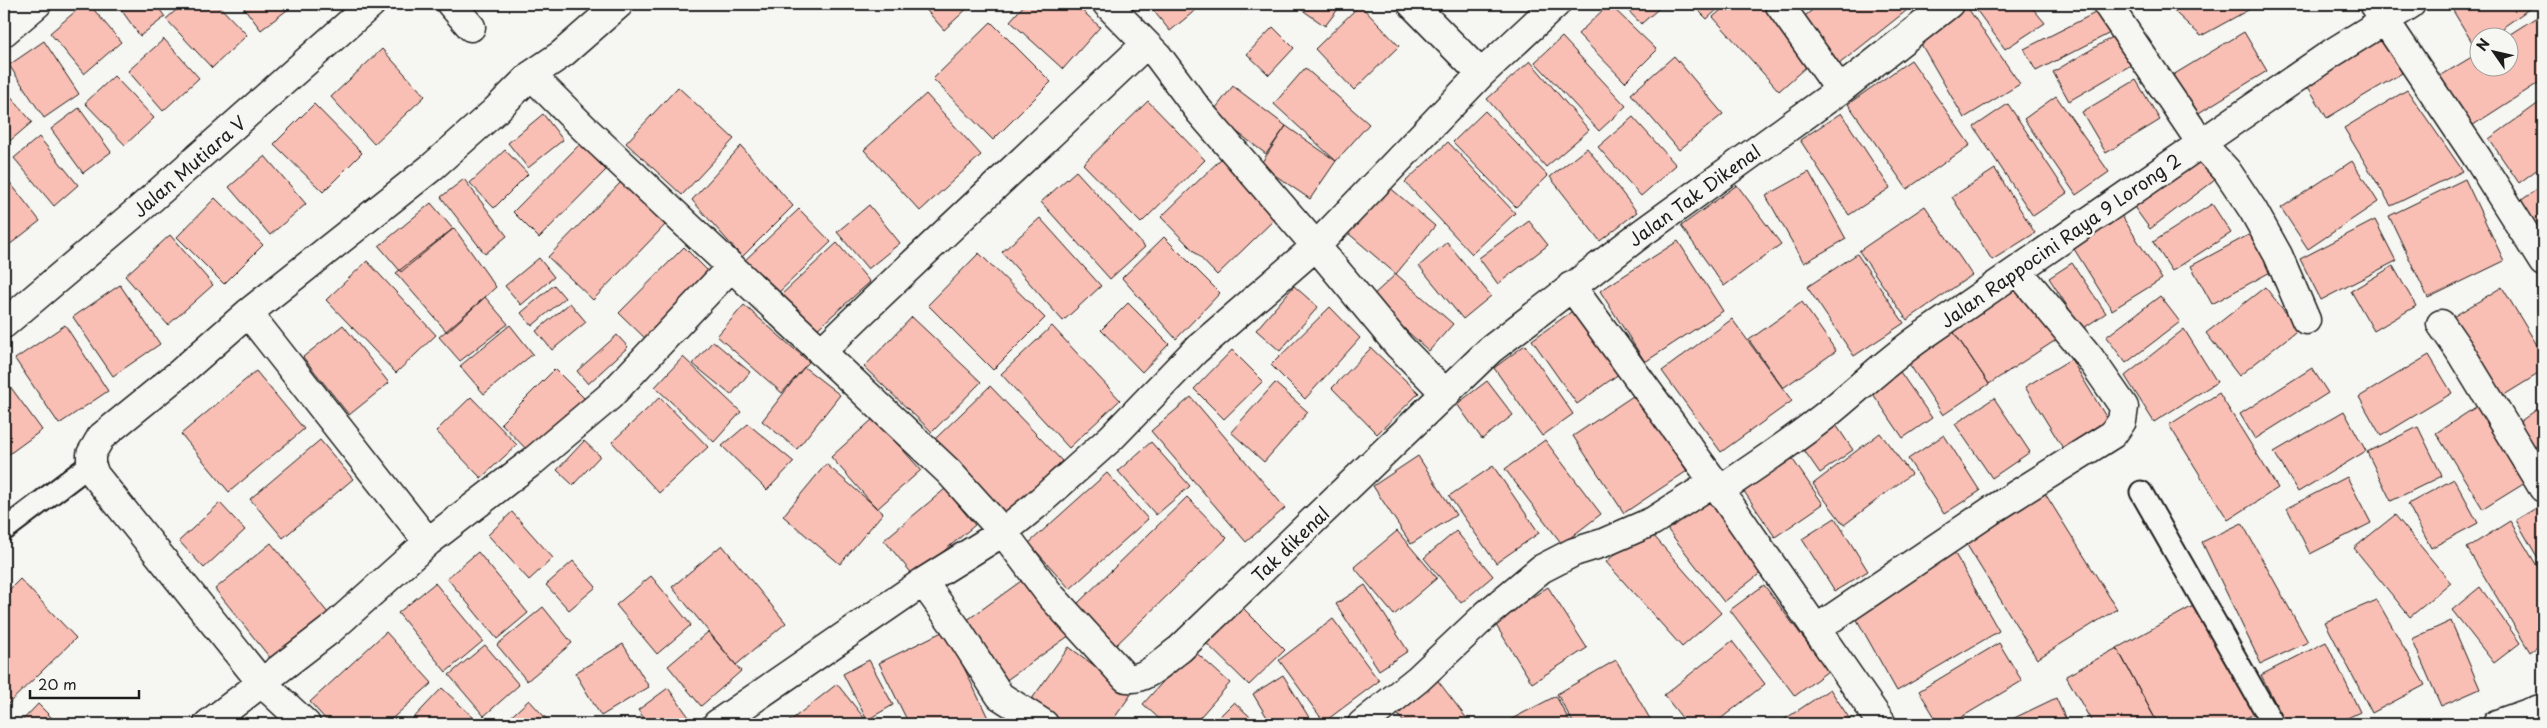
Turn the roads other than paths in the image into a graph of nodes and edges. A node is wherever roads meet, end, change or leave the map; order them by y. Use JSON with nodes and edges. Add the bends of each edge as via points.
{"nodes":[{"id":1,"x":37,"y":4,"type":"edge"},
{"id":2,"x":371,"y":4,"type":"edge"},
{"id":3,"x":451,"y":4,"type":"edge"},
{"id":4,"x":619,"y":4,"type":"edge"},
{"id":5,"x":1107,"y":4,"type":"edge"},
{"id":6,"x":1412,"y":4,"type":"edge"},
{"id":7,"x":1556,"y":4,"type":"edge"},
{"id":8,"x":1779,"y":4,"type":"edge"},
{"id":9,"x":1949,"y":4,"type":"edge"},
{"id":10,"x":2107,"y":4,"type":"edge"},
{"id":11,"x":2410,"y":4,"type":"edge"},
{"id":12,"x":2380,"y":12,"type":"edge"},
{"id":13,"x":471,"y":27,"type":"dead end"},
{"id":14,"x":4,"y":32,"type":"edge"},
{"id":15,"x":1146,"y":44,"type":"junction"},
{"id":16,"x":1481,"y":74,"type":"junction"},
{"id":17,"x":531,"y":75,"type":"junction"},
{"id":18,"x":1840,"y":90,"type":"junction"},
{"id":19,"x":2201,"y":143,"type":"junction"},
{"id":20,"x":1316,"y":246,"type":"junction"},
{"id":21,"x":2543,"y":262,"type":"edge"},
{"id":22,"x":731,"y":267,"type":"junction"},
{"id":23,"x":2018,"y":271,"type":"junction"},
{"id":24,"x":1571,"y":286,"type":"junction"},
{"id":25,"x":248,"y":313,"type":"junction"},
{"id":26,"x":2306,"y":320,"type":"dead end"},
{"id":27,"x":4,"y":324,"type":"edge"},
{"id":28,"x":2441,"y":324,"type":"dead end"},
{"id":29,"x":821,"y":352,"type":"junction"},
{"id":30,"x":1446,"y":394,"type":"junction"},
{"id":31,"x":91,"y":464,"type":"junction"},
{"id":32,"x":1717,"y":486,"type":"junction"},
{"id":33,"x":2543,"y":488,"type":"edge"},
{"id":34,"x":2141,"y":492,"type":"dead end"},
{"id":35,"x":4,"y":530,"type":"edge"},
{"id":36,"x":1003,"y":532,"type":"junction"},
{"id":37,"x":428,"y":542,"type":"junction"},
{"id":38,"x":924,"y":582,"type":"junction"},
{"id":39,"x":1816,"y":629,"type":"junction"},
{"id":40,"x":264,"y":684,"type":"junction"},
{"id":41,"x":2543,"y":708,"type":"edge"},
{"id":42,"x":298,"y":715,"type":"edge"},
{"id":43,"x":208,"y":724,"type":"edge"},
{"id":44,"x":717,"y":724,"type":"edge"},
{"id":45,"x":1044,"y":724,"type":"edge"},
{"id":46,"x":1362,"y":724,"type":"edge"},
{"id":47,"x":1882,"y":724,"type":"edge"},
{"id":48,"x":2274,"y":724,"type":"edge"},
{"id":49,"x":2497,"y":724,"type":"edge"}],
"edges":[{"from":1,"to":14,"type":"street"},
{"from":2,"to":27,"type":"street","name":"Jalan Mutiara V","via":[[142,208]]},
{"from":3,"to":13,"type":"street"},
{"from":4,"to":17,"type":"street","via":[[562,54]]},
{"from":5,"to":15,"type":"street"},
{"from":6,"to":16,"type":"street"},
{"from":7,"to":16,"type":"street"},
{"from":8,"to":18,"type":"street"},
{"from":9,"to":18,"type":"street","name":"Jalan Tak Dikenal"},
{"from":10,"to":19,"type":"street"},
{"from":11,"to":12,"type":"street","name":"Jalan Rappocini Raya 9 Lorong 2"},
{"from":12,"to":19,"type":"street","name":"Jalan Rappocini Raya 9 Lorong 2","via":[[2332,53]]},
{"from":12,"to":21,"type":"street"},
{"from":15,"to":20,"type":"street"},
{"from":15,"to":29,"type":"street"},
{"from":16,"to":20,"type":"street"},
{"from":17,"to":22,"type":"street"},
{"from":17,"to":25,"type":"street","via":[[432,167]]},
{"from":18,"to":24,"type":"street","name":"Jalan Tak Dikenal"},
{"from":19,"to":23,"type":"street","name":"Jalan Rappocini Raya 9 Lorong 2"},
{"from":19,"to":26,"type":"street","via":[[2226,171],[2267,234]]},
{"from":20,"to":30,"type":"street","via":[[1399,346]]},
{"from":20,"to":36,"type":"street","via":[[1195,351],[1111,438]]},
{"from":22,"to":29,"type":"street"},
{"from":22,"to":37,"type":"street","via":[[610,396],[533,461]]},
{"from":23,"to":32,"type":"street","name":"Jalan Rappocini Raya 9 Lorong 2","via":[[1895,355],[1778,452]]},
{"from":23,"to":39,"type":"street","via":[[2107,382],[2124,407],[2122,420],[2113,434],[1995,508]]},
{"from":24,"to":30,"type":"street","name":"Jalan Tak Dikenal","via":[[1490,350]]},
{"from":24,"to":32,"type":"street"},
{"from":25,"to":31,"type":"street","via":[[101,437],[91,454]]},
{"from":25,"to":37,"type":"street"},
{"from":28,"to":33,"type":"street"},
{"from":29,"to":36,"type":"street","via":[[913,436]]},
{"from":30,"to":36,"type":"street","name":"Tak dikenal","via":[[1180,649],[1144,677],[1126,678],[1051,596]]},
{"from":31,"to":35,"type":"lane"},
{"from":31,"to":40,"type":"street","via":[[95,475]]},
{"from":32,"to":39,"type":"street"},
{"from":32,"to":46,"type":"street","name":"Jalan Rappocini Raya 9 Lorong 2","via":[[1653,521],[1574,552],[1541,569],[1418,679]]},
{"from":34,"to":48,"type":"lane"},
{"from":36,"to":38,"type":"street"},
{"from":37,"to":40,"type":"street"},
{"from":38,"to":44,"type":"street"},
{"from":38,"to":45,"type":"street","via":[[1000,696]]},
{"from":39,"to":47,"type":"street"},
{"from":40,"to":42,"type":"street"},
{"from":40,"to":43,"type":"street"},
{"from":41,"to":49,"type":"street"}]}
